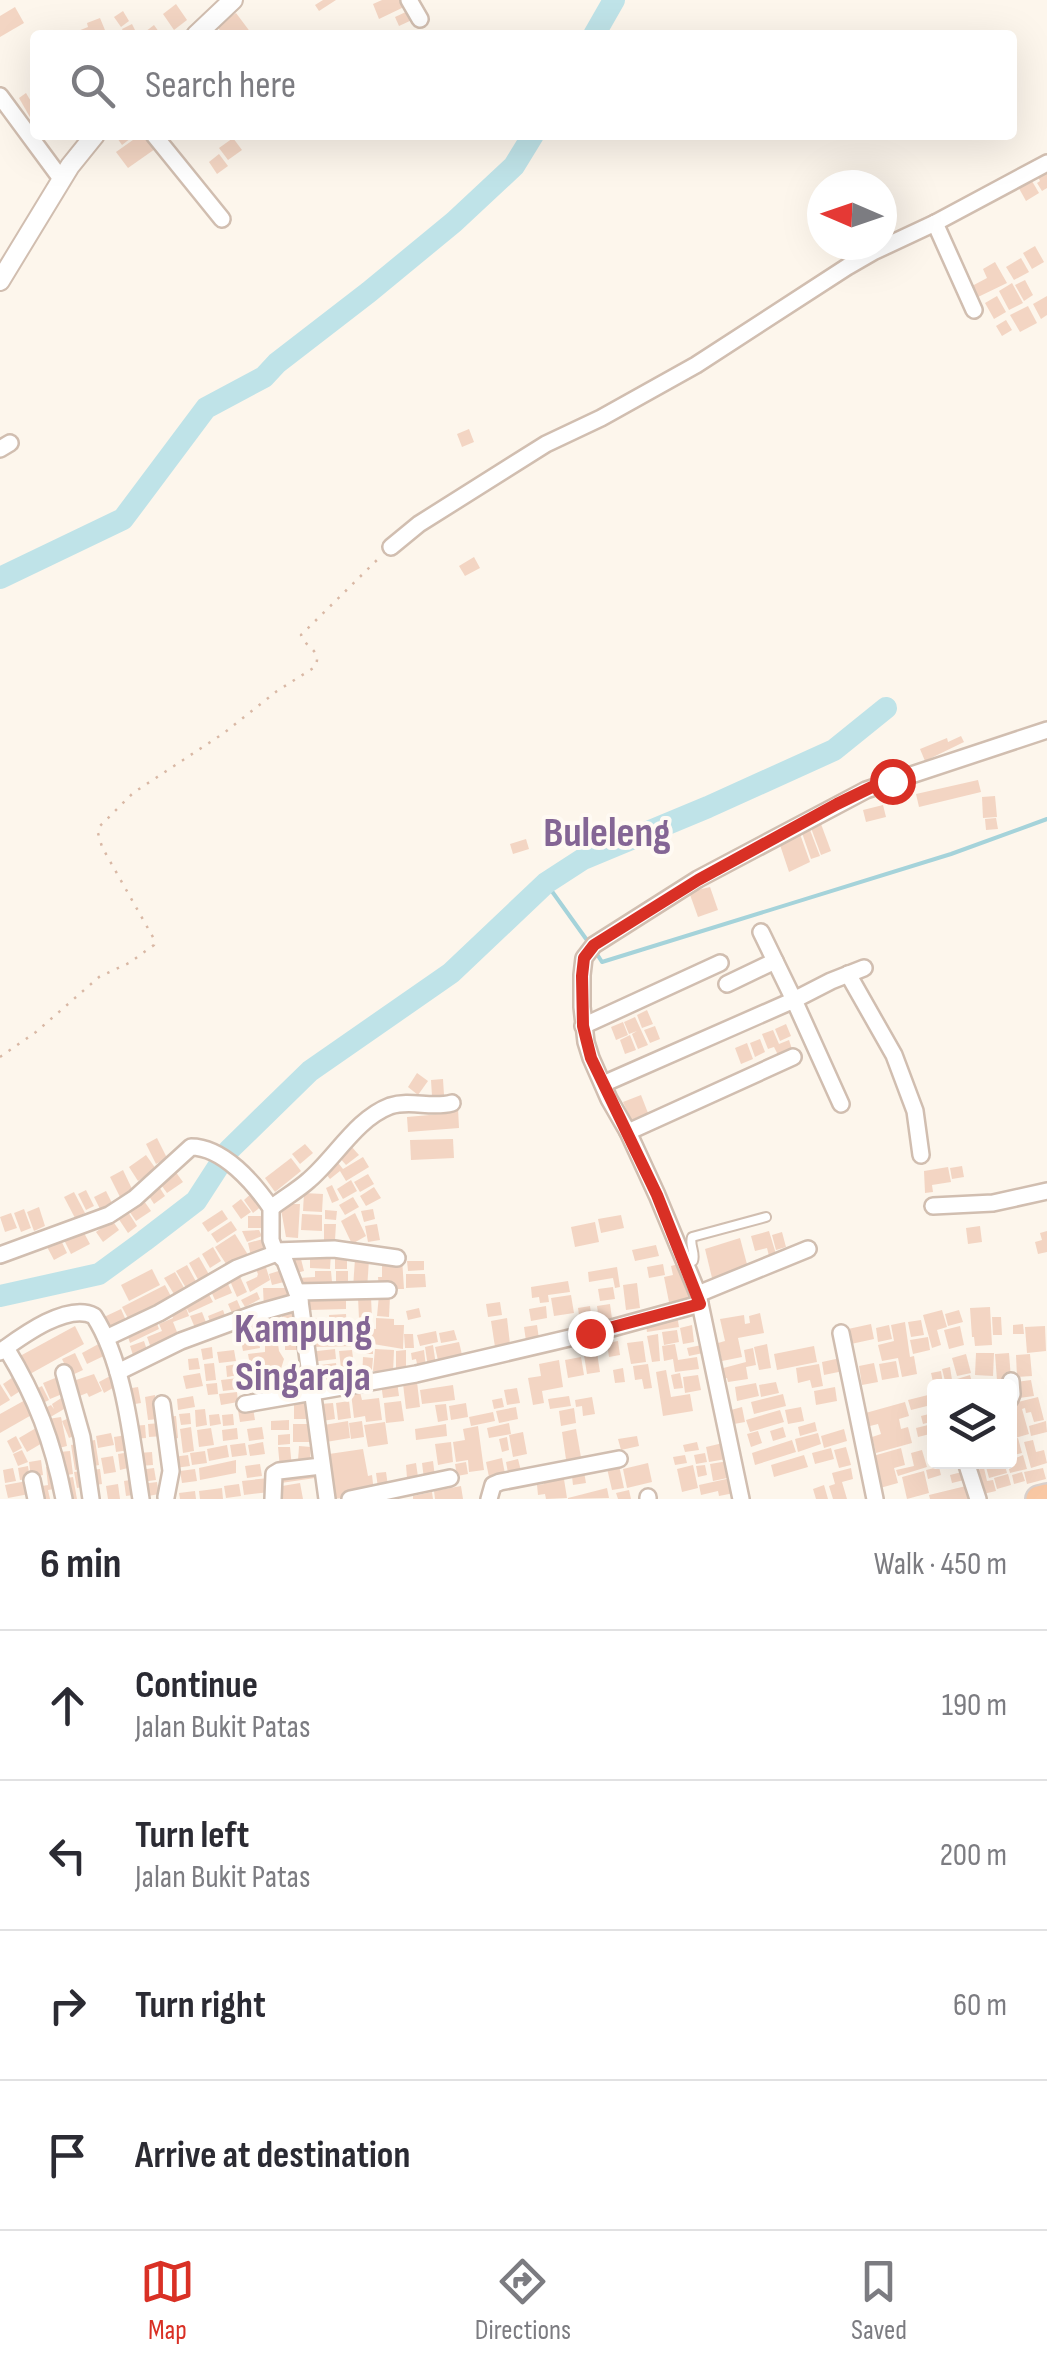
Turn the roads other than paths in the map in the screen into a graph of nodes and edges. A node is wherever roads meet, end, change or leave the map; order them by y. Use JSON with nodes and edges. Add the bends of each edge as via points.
{"nodes":[{"id":1,"x":232,"y":0,"type":"edge"},
{"id":2,"x":409,"y":0,"type":"edge"},
{"id":3,"x":420,"y":20,"type":"dead end"},
{"id":4,"x":201,"y":30,"type":"edge"},
{"id":5,"x":0,"y":96,"type":"edge"},
{"id":6,"x":30,"y":137,"type":"edge"},
{"id":7,"x":32,"y":140,"type":"edge"},
{"id":8,"x":91,"y":140,"type":"edge"},
{"id":9,"x":158,"y":140,"type":"edge"},
{"id":10,"x":1047,"y":163,"type":"edge"},
{"id":11,"x":62,"y":180,"type":"junction"},
{"id":12,"x":222,"y":219,"type":"dead end"},
{"id":13,"x":935,"y":223,"type":"junction"},
{"id":14,"x":0,"y":281,"type":"edge"},
{"id":15,"x":974,"y":310,"type":"dead end"},
{"id":16,"x":391,"y":547,"type":"road end"},
{"id":17,"x":1047,"y":730,"type":"edge"},
{"id":18,"x":762,"y":932,"type":"dead end"},
{"id":19,"x":775,"y":961,"type":"junction"},
{"id":20,"x":720,"y":962,"type":"dead end"},
{"id":21,"x":727,"y":984,"type":"dead end"},
{"id":22,"x":794,"y":1000,"type":"junction"},
{"id":23,"x":583,"y":1026,"type":"junction"},
{"id":24,"x":793,"y":1057,"type":"dead end"},
{"id":25,"x":602,"y":1084,"type":"junction"},
{"id":26,"x":452,"y":1103,"type":"dead end"},
{"id":27,"x":841,"y":1104,"type":"dead end"},
{"id":28,"x":628,"y":1132,"type":"junction"},
{"id":29,"x":921,"y":1155,"type":"dead end"},
{"id":30,"x":1047,"y":1191,"type":"edge"},
{"id":31,"x":933,"y":1206,"type":"dead end"},
{"id":32,"x":271,"y":1208,"type":"junction"},
{"id":33,"x":766,"y":1217,"type":"dead end"},
{"id":34,"x":808,"y":1249,"type":"dead end"},
{"id":35,"x":276,"y":1252,"type":"junction"},
{"id":36,"x":0,"y":1256,"type":"edge"},
{"id":37,"x":397,"y":1258,"type":"dead end"},
{"id":38,"x":685,"y":1263,"type":"junction"},
{"id":39,"x":388,"y":1290,"type":"dead end"},
{"id":40,"x":298,"y":1297,"type":"junction"},
{"id":41,"x":699,"y":1299,"type":"junction"},
{"id":42,"x":842,"y":1334,"type":"dead end"},
{"id":43,"x":106,"y":1338,"type":"junction"},
{"id":44,"x":3,"y":1350,"type":"edge"},
{"id":45,"x":118,"y":1372,"type":"junction"},
{"id":46,"x":64,"y":1373,"type":"dead end"},
{"id":47,"x":311,"y":1393,"type":"junction"},
{"id":48,"x":162,"y":1404,"type":"dead end"},
{"id":49,"x":245,"y":1404,"type":"dead end"},
{"id":50,"x":619,"y":1458,"type":"dead end"},
{"id":51,"x":321,"y":1466,"type":"junction"},
{"id":52,"x":968,"y":1469,"type":"edge"},
{"id":53,"x":450,"y":1478,"type":"dead end"},
{"id":54,"x":32,"y":1480,"type":"dead end"},
{"id":55,"x":1047,"y":1497,"type":"edge"},
{"id":56,"x":166,"y":1498,"type":"edge"},
{"id":57,"x":36,"y":1499,"type":"edge"},
{"id":58,"x":64,"y":1499,"type":"edge"},
{"id":59,"x":91,"y":1499,"type":"edge"},
{"id":60,"x":143,"y":1499,"type":"edge"},
{"id":61,"x":273,"y":1499,"type":"edge"},
{"id":62,"x":326,"y":1499,"type":"edge"},
{"id":63,"x":350,"y":1499,"type":"edge"},
{"id":64,"x":489,"y":1499,"type":"edge"},
{"id":65,"x":742,"y":1499,"type":"edge"},
{"id":66,"x":875,"y":1499,"type":"edge"},
{"id":67,"x":978,"y":1499,"type":"edge"},
{"id":68,"x":1039,"y":1499,"type":"edge"}],
"edges":[{"from":1,"to":4,"type":"street"},
{"from":2,"to":3,"type":"street"},
{"from":5,"to":6,"type":"street"},
{"from":7,"to":11,"type":"street"},
{"from":8,"to":11,"type":"street"},
{"from":9,"to":12,"type":"street"},
{"from":10,"to":13,"type":"street"},
{"from":11,"to":14,"type":"street"},
{"from":13,"to":15,"type":"street"},
{"from":13,"to":16,"type":"street","via":[[873,252],[696,364],[554,439]]},
{"from":17,"to":23,"type":"street","via":[[885,783],[698,880],[590,949],[582,976]]},
{"from":18,"to":19,"type":"street"},
{"from":19,"to":21,"type":"street"},
{"from":19,"to":22,"type":"street"},
{"from":20,"to":23,"type":"street"},
{"from":22,"to":25,"type":"street"},
{"from":22,"to":27,"type":"street"},
{"from":22,"to":29,"type":"street","via":[[856,971],[894,1054]]},
{"from":23,"to":25,"type":"street"},
{"from":24,"to":28,"type":"street"},
{"from":25,"to":28,"type":"street"},
{"from":26,"to":32,"type":"street","via":[[387,1107]]},
{"from":28,"to":38,"type":"street"},
{"from":30,"to":31,"type":"street"},
{"from":32,"to":35,"type":"street"},
{"from":32,"to":36,"type":"street","via":[[232,1164],[198,1147],[109,1216]]},
{"from":33,"to":38,"type":"lane","via":[[692,1237],[694,1257]]},
{"from":34,"to":41,"type":"street"},
{"from":35,"to":37,"type":"street","via":[[334,1249]]},
{"from":35,"to":40,"type":"street"},
{"from":35,"to":43,"type":"street"},
{"from":38,"to":41,"type":"street"},
{"from":39,"to":40,"type":"street"},
{"from":40,"to":45,"type":"street","via":[[181,1340]]},
{"from":40,"to":47,"type":"street"},
{"from":41,"to":47,"type":"street","via":[[612,1328]]},
{"from":41,"to":65,"type":"street"},
{"from":42,"to":66,"type":"street"},
{"from":43,"to":44,"type":"street","via":[[91,1314],[70,1313]]},
{"from":43,"to":45,"type":"street"},
{"from":44,"to":58,"type":"street","via":[[39,1410]]},
{"from":45,"to":60,"type":"street"},
{"from":46,"to":59,"type":"street"},
{"from":47,"to":49,"type":"street"},
{"from":47,"to":51,"type":"street"},
{"from":48,"to":56,"type":"street","via":[[170,1471]]},
{"from":50,"to":64,"type":"street","via":[[500,1482]]},
{"from":51,"to":61,"type":"street","via":[[274,1474]]},
{"from":51,"to":62,"type":"street"},
{"from":52,"to":67,"type":"street"},
{"from":53,"to":63,"type":"street"},
{"from":54,"to":57,"type":"street"},
{"from":55,"to":68,"type":"highway"},
{"from":56,"to":60,"type":"street"}]}
